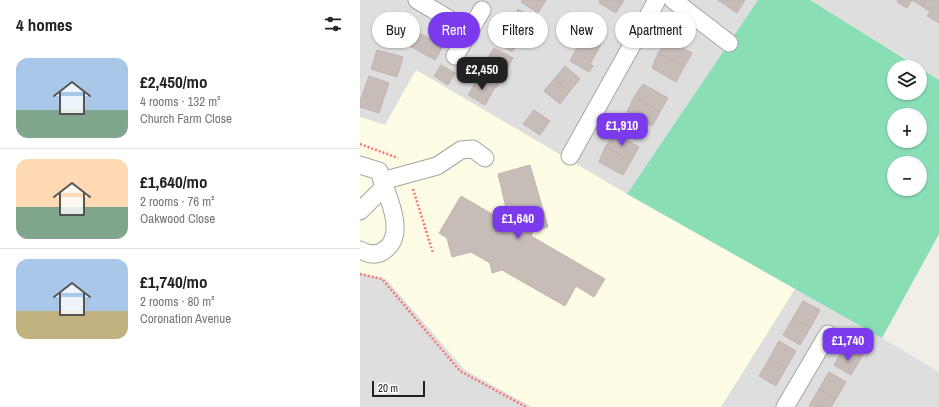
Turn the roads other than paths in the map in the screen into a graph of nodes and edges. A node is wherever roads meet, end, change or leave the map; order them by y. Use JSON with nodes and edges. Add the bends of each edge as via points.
{"nodes":[{"id":1,"x":417,"y":0,"type":"edge"},
{"id":2,"x":657,"y":0,"type":"edge"},
{"id":3,"x":673,"y":0,"type":"edge"},
{"id":4,"x":482,"y":10,"type":"dead end"},
{"id":5,"x":437,"y":12,"type":"edge"},
{"id":6,"x":480,"y":13,"type":"edge"},
{"id":7,"x":729,"y":43,"type":"dead end"},
{"id":8,"x":459,"y":48,"type":"edge"},
{"id":9,"x":455,"y":56,"type":"dead end"},
{"id":10,"x":570,"y":156,"type":"dead end"},
{"id":11,"x":485,"y":158,"type":"dead end"},
{"id":12,"x":360,"y":165,"type":"edge"},
{"id":13,"x":383,"y":184,"type":"junction"},
{"id":14,"x":360,"y":211,"type":"edge"},
{"id":15,"x":360,"y":250,"type":"edge"},
{"id":16,"x":828,"y":334,"type":"dead end"},
{"id":17,"x":785,"y":407,"type":"edge"}],
"edges":[{"from":1,"to":5,"type":"street"},
{"from":2,"to":10,"type":"street","via":[[575,129]]},
{"from":3,"to":7,"type":"street"},
{"from":4,"to":6,"type":"street"},
{"from":8,"to":9,"type":"street"},
{"from":11,"to":13,"type":"street","via":[[472,149],[461,150],[437,166]]},
{"from":12,"to":13,"type":"street","via":[[379,171]]},
{"from":13,"to":14,"type":"street"},
{"from":13,"to":15,"type":"street","via":[[395,222],[394,240],[382,252],[375,254]]},
{"from":16,"to":17,"type":"street"}]}
